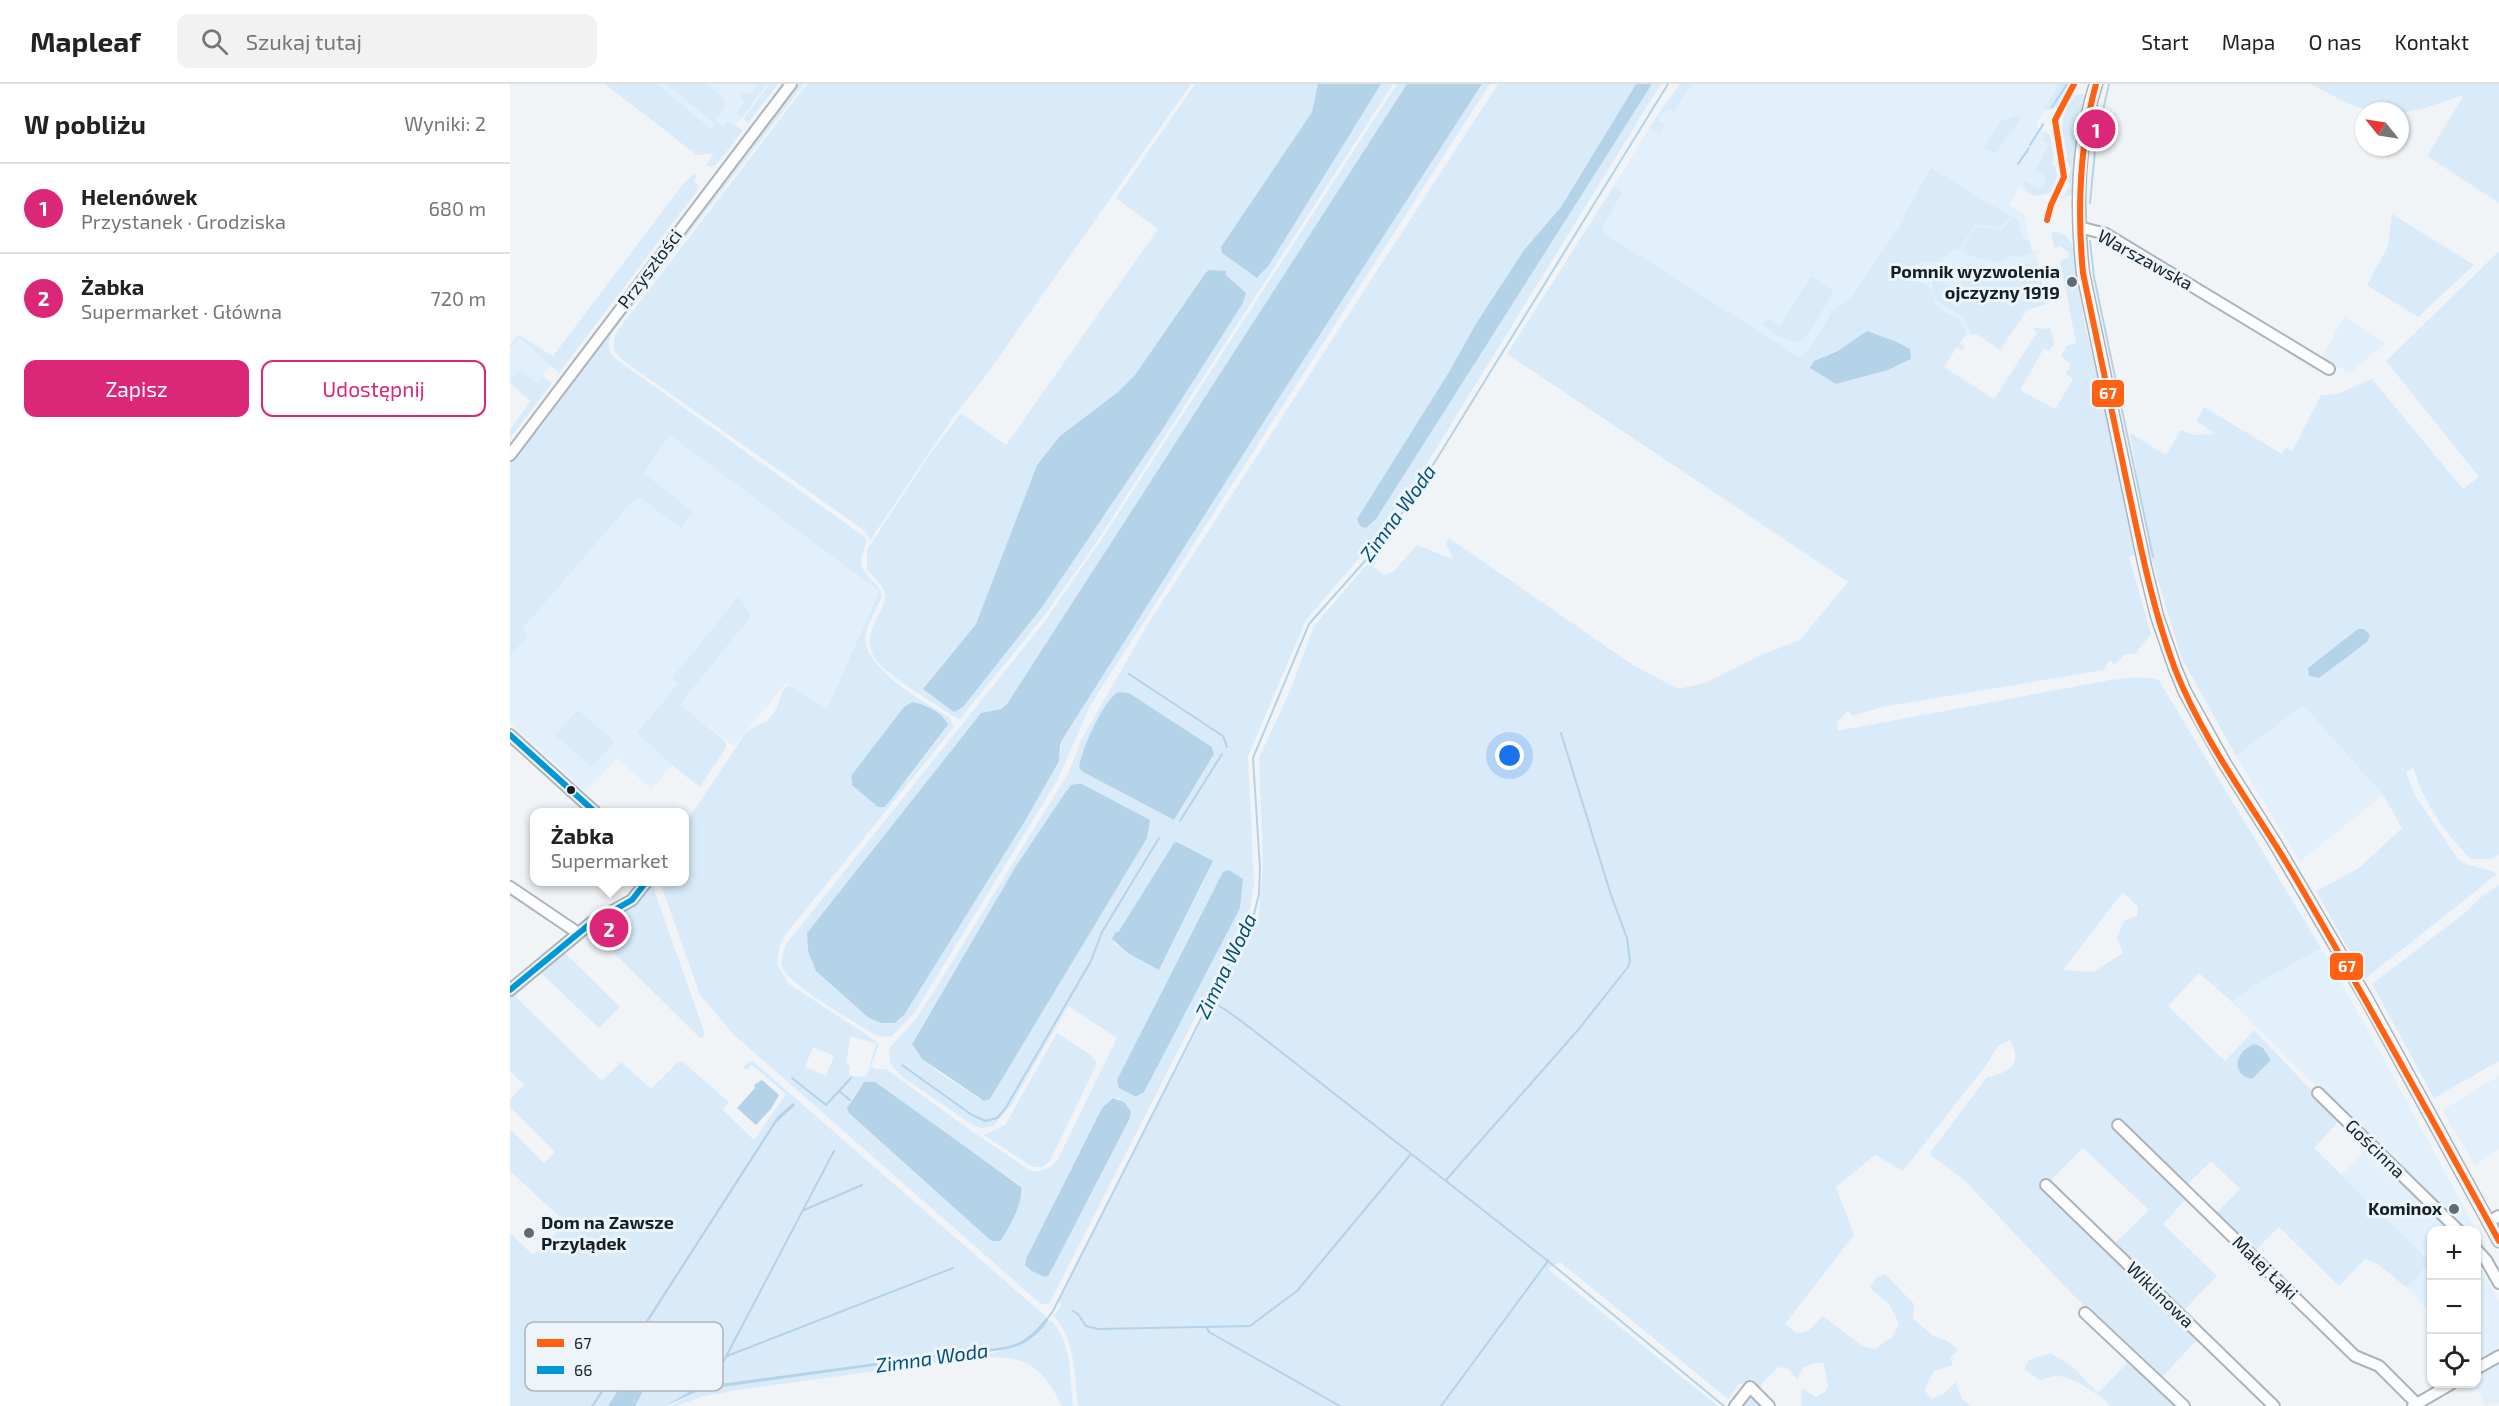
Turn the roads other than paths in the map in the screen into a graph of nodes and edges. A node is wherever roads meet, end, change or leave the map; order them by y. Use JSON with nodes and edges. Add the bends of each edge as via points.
{"nodes":[{"id":1,"x":791,"y":84,"type":"edge"},
{"id":2,"x":2096,"y":84,"type":"edge"},
{"id":3,"x":2079,"y":227,"type":"junction"},
{"id":4,"x":2329,"y":369,"type":"dead end"},
{"id":5,"x":510,"y":455,"type":"edge"},
{"id":6,"x":510,"y":735,"type":"edge"},
{"id":7,"x":590,"y":808,"type":"edge"},
{"id":8,"x":643,"y":886,"type":"edge"},
{"id":9,"x":510,"y":887,"type":"edge"},
{"id":10,"x":578,"y":933,"type":"junction"},
{"id":11,"x":510,"y":990,"type":"edge"},
{"id":12,"x":2318,"y":1093,"type":"dead end"},
{"id":13,"x":2118,"y":1125,"type":"dead end"},
{"id":14,"x":2046,"y":1185,"type":"dead end"},
{"id":15,"x":2494,"y":1219,"type":"edge"},
{"id":16,"x":2454,"y":1226,"type":"edge"},
{"id":17,"x":2499,"y":1241,"type":"edge"},
{"id":18,"x":2481,"y":1254,"type":"edge"},
{"id":19,"x":2499,"y":1283,"type":"edge"},
{"id":20,"x":2085,"y":1313,"type":"dead end"},
{"id":21,"x":2499,"y":1356,"type":"edge"},
{"id":22,"x":2481,"y":1366,"type":"edge"},
{"id":23,"x":2443,"y":1388,"type":"edge"},
{"id":24,"x":2415,"y":1405,"type":"edge"},
{"id":25,"x":1735,"y":1406,"type":"edge"},
{"id":26,"x":1769,"y":1406,"type":"edge"},
{"id":27,"x":2184,"y":1406,"type":"edge"},
{"id":28,"x":2274,"y":1406,"type":"edge"}],
"edges":[{"from":1,"to":5,"type":"street","name":"Przyszłości"},
{"from":2,"to":3,"type":"main road","via":[[2083,146]]},
{"from":3,"to":4,"type":"street","name":"Warszawska","via":[[2106,234]]},
{"from":3,"to":15,"type":"main road","name":"Warszawska","via":[[2090,316],[2150,587],[2175,669],[2215,746]]},
{"from":6,"to":7,"type":"street"},
{"from":8,"to":10,"type":"street","via":[[632,900]]},
{"from":9,"to":10,"type":"street"},
{"from":10,"to":11,"type":"street"},
{"from":12,"to":16,"type":"street","name":"Gościnna"},
{"from":13,"to":24,"type":"street","name":"Małej Łąki","via":[[2355,1356],[2381,1367]]},
{"from":14,"to":28,"type":"street","name":"Wiklinowa"},
{"from":15,"to":17,"type":"main road","name":"Warszawska"},
{"from":18,"to":19,"type":"street"},
{"from":20,"to":27,"type":"street"},
{"from":21,"to":22,"type":"street"},
{"from":23,"to":24,"type":"street"},
{"from":25,"to":26,"type":"street","via":[[1749,1387]]}]}
